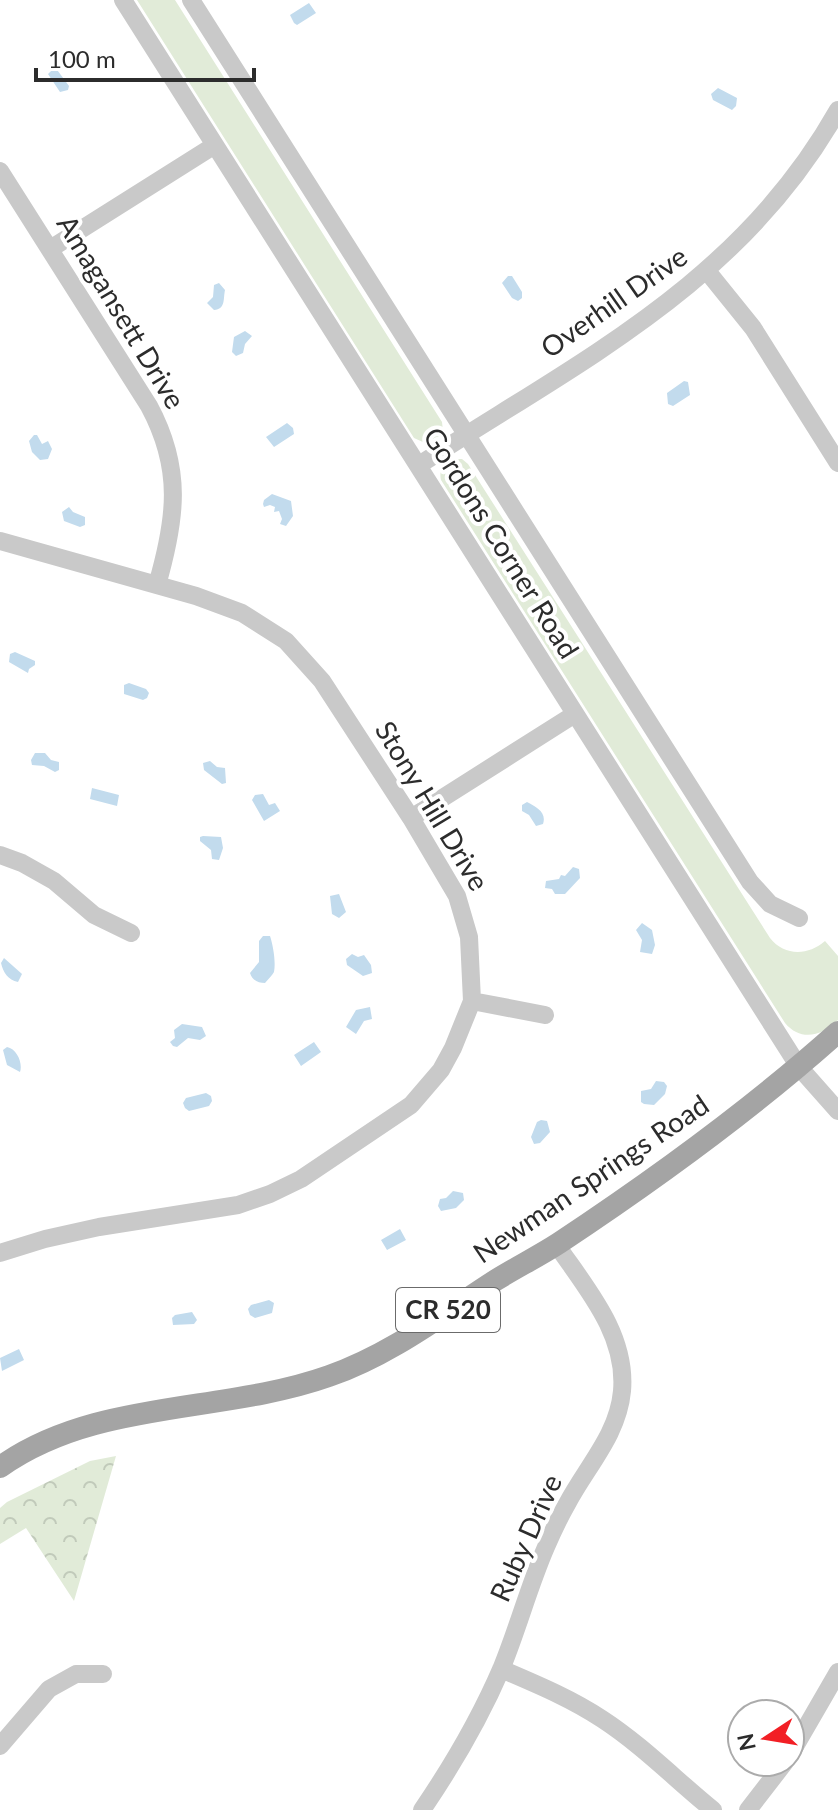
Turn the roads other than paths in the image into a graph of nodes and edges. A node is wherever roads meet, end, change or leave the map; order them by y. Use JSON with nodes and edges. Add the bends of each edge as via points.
{"nodes":[{"id":1,"x":123,"y":0,"type":"edge"},
{"id":2,"x":191,"y":0,"type":"edge"},
{"id":3,"x":838,"y":110,"type":"edge"},
{"id":4,"x":215,"y":145,"type":"junction"},
{"id":5,"x":0,"y":171,"type":"edge"},
{"id":6,"x":50,"y":249,"type":"junction"},
{"id":7,"x":707,"y":271,"type":"junction"},
{"id":8,"x":466,"y":435,"type":"junction"},
{"id":9,"x":838,"y":463,"type":"edge"},
{"id":10,"x":419,"y":465,"type":"junction"},
{"id":11,"x":0,"y":541,"type":"edge"},
{"id":12,"x":157,"y":585,"type":"junction"},
{"id":13,"x":575,"y":714,"type":"junction"},
{"id":14,"x":411,"y":818,"type":"junction"},
{"id":15,"x":0,"y":855,"type":"edge"},
{"id":16,"x":799,"y":918,"type":"dead end"},
{"id":17,"x":131,"y":933,"type":"dead end"},
{"id":18,"x":472,"y":1001,"type":"junction"},
{"id":19,"x":545,"y":1015,"type":"dead end"},
{"id":20,"x":838,"y":1032,"type":"edge"},
{"id":21,"x":799,"y":1067,"type":"junction"},
{"id":22,"x":838,"y":1111,"type":"edge"},
{"id":23,"x":556,"y":1244,"type":"junction"},
{"id":24,"x":0,"y":1253,"type":"edge"},
{"id":25,"x":0,"y":1467,"type":"edge"},
{"id":26,"x":501,"y":1669,"type":"junction"},
{"id":27,"x":838,"y":1672,"type":"edge"},
{"id":28,"x":103,"y":1674,"type":"dead end"},
{"id":29,"x":806,"y":1727,"type":"edge"},
{"id":30,"x":0,"y":1746,"type":"edge"},
{"id":31,"x":773,"y":1778,"type":"edge"},
{"id":32,"x":422,"y":1810,"type":"edge"},
{"id":33,"x":713,"y":1810,"type":"edge"},
{"id":34,"x":748,"y":1810,"type":"edge"}],
"edges":[{"from":1,"to":4,"type":"street","name":"Gordons Corner Road"},
{"from":2,"to":8,"type":"street","name":"Gordons Corner Road"},
{"from":3,"to":7,"type":"street","name":"Overhill Drive","via":[[786,188]]},
{"from":4,"to":6,"type":"street"},
{"from":4,"to":10,"type":"street","name":"Gordons Corner Road"},
{"from":5,"to":6,"type":"street","name":"Amagansett Drive"},
{"from":6,"to":12,"type":"street","name":"Amagansett Drive","via":[[149,406],[166,444],[174,511]]},
{"from":7,"to":8,"type":"street","name":"Overhill Drive","via":[[621,337]]},
{"from":7,"to":9,"type":"street","via":[[753,328]]},
{"from":8,"to":10,"type":"street","name":"Overhill Drive"},
{"from":8,"to":16,"type":"street","name":"Gordons Corner Road","via":[[750,882],[770,904]]},
{"from":10,"to":13,"type":"street","name":"Gordons Corner Road"},
{"from":11,"to":12,"type":"street","name":"Stony Hill Drive"},
{"from":12,"to":14,"type":"street","name":"Stony Hill Drive","via":[[242,613],[286,641],[322,681]]},
{"from":13,"to":14,"type":"street"},
{"from":13,"to":21,"type":"street","name":"Gordons Corner Road"},
{"from":14,"to":18,"type":"street","name":"Stony Hill Drive","via":[[453,887],[465,919]]},
{"from":15,"to":17,"type":"street","via":[[54,881],[94,915]]},
{"from":18,"to":19,"type":"street"},
{"from":18,"to":24,"type":"street","name":"Stony Hill Drive","via":[[441,1070],[411,1105],[286,1187],[238,1205],[99,1227]]},
{"from":20,"to":21,"type":"main road","name":"Newman Springs Road","number":"CR 520"},
{"from":21,"to":22,"type":"street","name":"Gordons Corner Road"},
{"from":21,"to":23,"type":"main road","name":"Newman Springs Road","number":"CR 520","via":[[696,1149]]},
{"from":23,"to":25,"type":"main road","name":"Newman Springs Road","number":"CR 520","via":[[394,1345],[333,1375],[269,1393],[95,1424],[41,1443]]},
{"from":23,"to":26,"type":"street","name":"Ruby Drive","via":[[612,1332],[622,1391],[610,1435],[545,1549]]},
{"from":26,"to":32,"type":"street","name":"Ruby Drive"},
{"from":26,"to":33,"type":"street","via":[[559,1693],[602,1719]]},
{"from":27,"to":29,"type":"street"},
{"from":28,"to":30,"type":"street","via":[[76,1674],[49,1689]]},
{"from":31,"to":34,"type":"street"}]}
